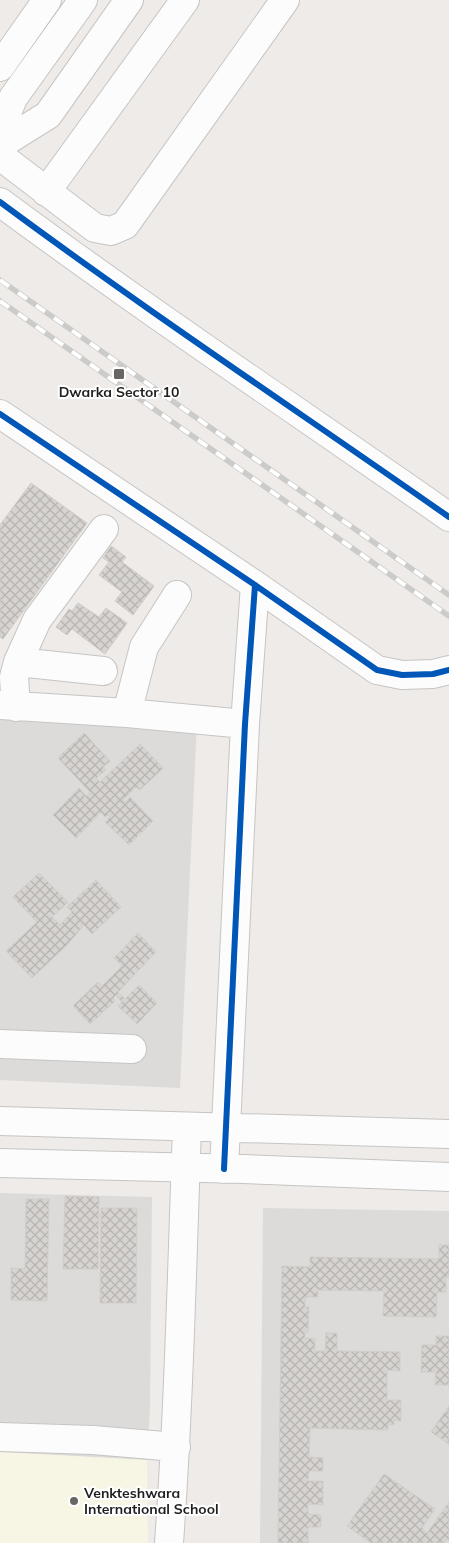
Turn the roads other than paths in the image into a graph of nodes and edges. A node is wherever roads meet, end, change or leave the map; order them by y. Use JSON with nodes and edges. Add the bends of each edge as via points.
{"nodes":[{"id":1,"x":48,"y":0,"type":"edge"},
{"id":2,"x":83,"y":0,"type":"edge"},
{"id":3,"x":129,"y":0,"type":"edge"},
{"id":4,"x":186,"y":0,"type":"edge"},
{"id":5,"x":285,"y":0,"type":"edge"},
{"id":6,"x":0,"y":67,"type":"edge"},
{"id":7,"x":0,"y":131,"type":"edge"},
{"id":8,"x":0,"y":145,"type":"edge"},
{"id":9,"x":0,"y":156,"type":"edge"},
{"id":10,"x":46,"y":192,"type":"junction"},
{"id":11,"x":0,"y":202,"type":"edge"},
{"id":12,"x":0,"y":414,"type":"edge"},
{"id":13,"x":449,"y":517,"type":"edge"},
{"id":14,"x":104,"y":530,"type":"dead end"},
{"id":15,"x":255,"y":585,"type":"junction"},
{"id":16,"x":177,"y":595,"type":"dead end"},
{"id":17,"x":18,"y":662,"type":"junction"},
{"id":18,"x":449,"y":670,"type":"edge"},
{"id":19,"x":102,"y":671,"type":"dead end"},
{"id":20,"x":8,"y":706,"type":"edge"},
{"id":21,"x":127,"y":713,"type":"junction"},
{"id":22,"x":245,"y":724,"type":"junction"},
{"id":23,"x":0,"y":1044,"type":"edge"},
{"id":24,"x":132,"y":1048,"type":"dead end"},
{"id":25,"x":0,"y":1121,"type":"edge"},
{"id":26,"x":186,"y":1127,"type":"junction"},
{"id":27,"x":226,"y":1128,"type":"junction"},
{"id":28,"x":449,"y":1134,"type":"edge"},
{"id":29,"x":0,"y":1163,"type":"edge"},
{"id":30,"x":185,"y":1168,"type":"junction"},
{"id":31,"x":224,"y":1169,"type":"junction"},
{"id":32,"x":449,"y":1177,"type":"edge"},
{"id":33,"x":0,"y":1438,"type":"edge"},
{"id":34,"x":176,"y":1447,"type":"junction"},
{"id":35,"x":169,"y":1543,"type":"edge"}],
"edges":[{"from":1,"to":6,"type":"street"},
{"from":2,"to":7,"type":"street","via":[[13,98]]},
{"from":3,"to":8,"type":"street","via":[[48,115]]},
{"from":4,"to":10,"type":"street"},
{"from":5,"to":10,"type":"street","via":[[125,225],[111,231],[95,228]]},
{"from":9,"to":10,"type":"street"},
{"from":11,"to":13,"type":"street","via":[[190,339]]},
{"from":12,"to":15,"type":"street"},
{"from":14,"to":17,"type":"street","via":[[37,620]]},
{"from":15,"to":18,"type":"street","via":[[377,670],[402,675]]},
{"from":15,"to":22,"type":"street"},
{"from":16,"to":21,"type":"street","via":[[144,647]]},
{"from":17,"to":19,"type":"street"},
{"from":17,"to":20,"type":"street"},
{"from":20,"to":21,"type":"street"},
{"from":21,"to":22,"type":"street"},
{"from":22,"to":27,"type":"street"},
{"from":23,"to":24,"type":"street"},
{"from":25,"to":26,"type":"street"},
{"from":26,"to":27,"type":"street"},
{"from":26,"to":30,"type":"street"},
{"from":27,"to":28,"type":"street"},
{"from":27,"to":31,"type":"street"},
{"from":29,"to":30,"type":"street"},
{"from":30,"to":31,"type":"street"},
{"from":30,"to":34,"type":"street"},
{"from":31,"to":32,"type":"street"},
{"from":33,"to":34,"type":"street","via":[[93,1440]]},
{"from":34,"to":35,"type":"street"}]}
